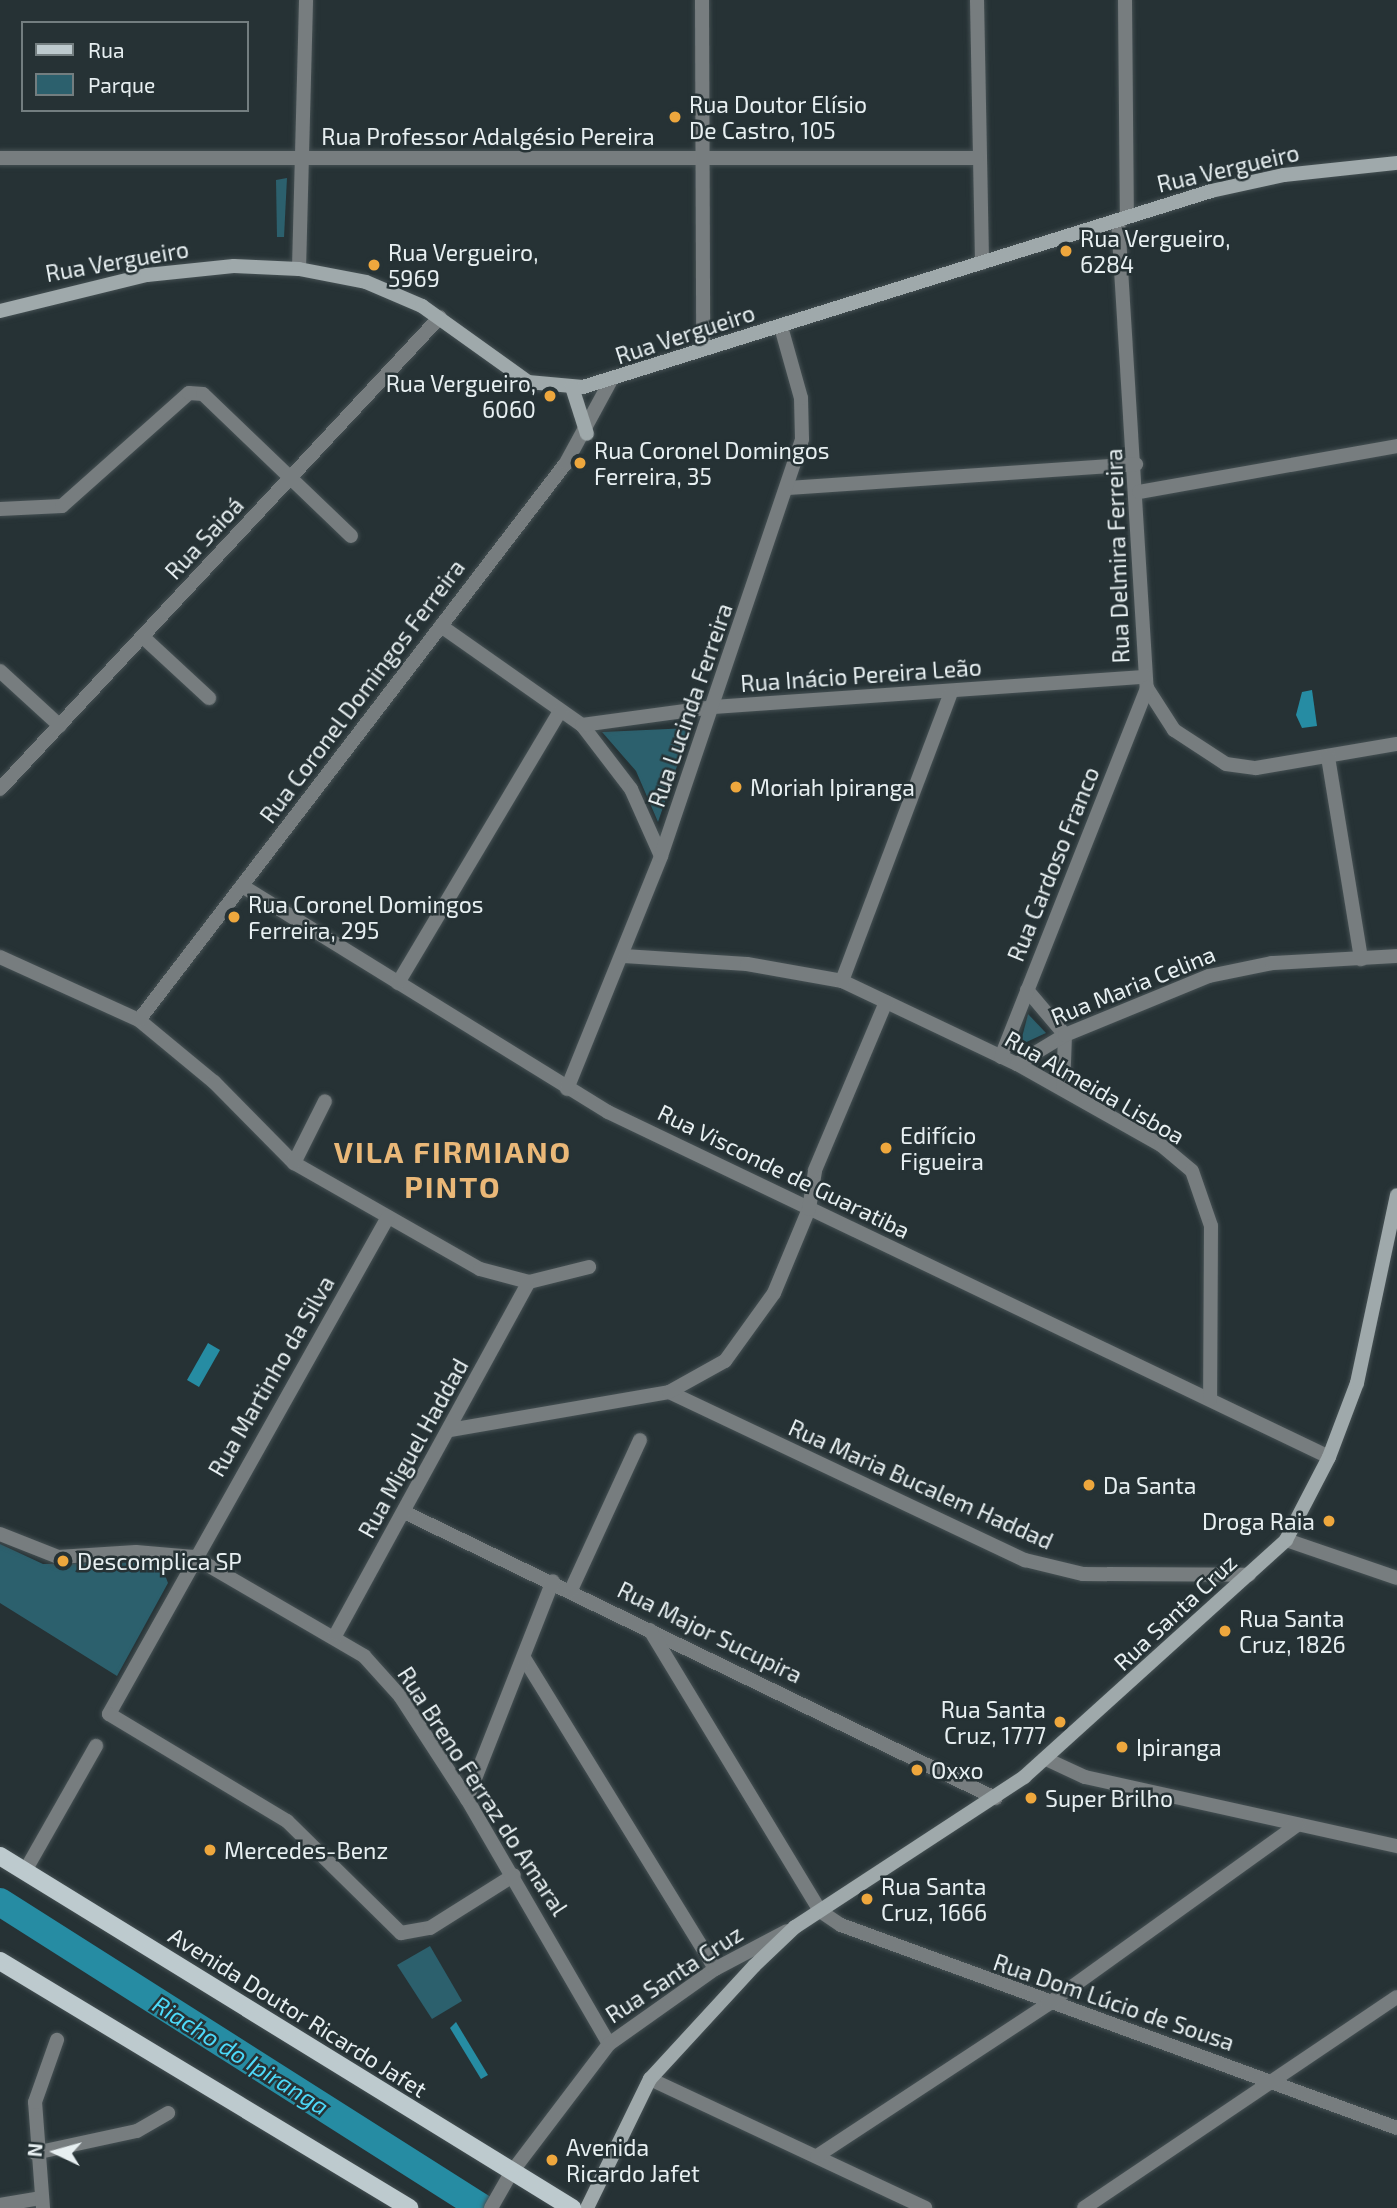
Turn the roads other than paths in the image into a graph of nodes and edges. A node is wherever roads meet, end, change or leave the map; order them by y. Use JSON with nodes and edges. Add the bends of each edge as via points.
{"nodes":[{"id":1,"x":306,"y":0,"type":"edge"},
{"id":2,"x":702,"y":0,"type":"edge"},
{"id":3,"x":977,"y":0,"type":"edge"},
{"id":4,"x":1125,"y":0,"type":"edge"},
{"id":5,"x":0,"y":158,"type":"edge"},
{"id":6,"x":307,"y":158,"type":"junction"},
{"id":7,"x":977,"y":158,"type":"junction"},
{"id":8,"x":701,"y":159,"type":"junction"},
{"id":9,"x":1397,"y":163,"type":"edge"},
{"id":10,"x":1122,"y":219,"type":"junction"},
{"id":11,"x":982,"y":263,"type":"junction"},
{"id":12,"x":299,"y":269,"type":"junction"},
{"id":13,"x":0,"y":311,"type":"edge"},
{"id":14,"x":440,"y":317,"type":"junction"},
{"id":15,"x":781,"y":327,"type":"junction"},
{"id":16,"x":703,"y":348,"type":"junction"},
{"id":17,"x":610,"y":383,"type":"junction"},
{"id":18,"x":572,"y":387,"type":"junction"},
{"id":19,"x":587,"y":434,"type":"junction"},
{"id":20,"x":1397,"y":446,"type":"edge"},
{"id":21,"x":1136,"y":464,"type":"junction"},
{"id":22,"x":290,"y":480,"type":"junction"},
{"id":23,"x":788,"y":488,"type":"junction"},
{"id":24,"x":1139,"y":492,"type":"junction"},
{"id":25,"x":0,"y":509,"type":"edge"},
{"id":26,"x":351,"y":536,"type":"dead end"},
{"id":27,"x":441,"y":626,"type":"junction"},
{"id":28,"x":143,"y":637,"type":"junction"},
{"id":29,"x":0,"y":671,"type":"edge"},
{"id":30,"x":1146,"y":683,"type":"junction"},
{"id":31,"x":951,"y":693,"type":"junction"},
{"id":32,"x":209,"y":698,"type":"dead end"},
{"id":33,"x":713,"y":707,"type":"junction"},
{"id":34,"x":560,"y":711,"type":"junction"},
{"id":35,"x":582,"y":725,"type":"junction"},
{"id":36,"x":60,"y":726,"type":"junction"},
{"id":37,"x":1397,"y":744,"type":"edge"},
{"id":38,"x":1328,"y":757,"type":"junction"},
{"id":39,"x":0,"y":789,"type":"edge"},
{"id":40,"x":662,"y":856,"type":"junction"},
{"id":41,"x":242,"y":886,"type":"junction"},
{"id":42,"x":624,"y":956,"type":"junction"},
{"id":43,"x":1397,"y":956,"type":"edge"},
{"id":44,"x":0,"y":957,"type":"edge"},
{"id":45,"x":1361,"y":959,"type":"junction"},
{"id":46,"x":842,"y":981,"type":"junction"},
{"id":47,"x":398,"y":983,"type":"junction"},
{"id":48,"x":1027,"y":990,"type":"junction"},
{"id":49,"x":886,"y":1002,"type":"junction"},
{"id":50,"x":139,"y":1020,"type":"junction"},
{"id":51,"x":1065,"y":1035,"type":"junction"},
{"id":52,"x":1001,"y":1056,"type":"junction"},
{"id":53,"x":1017,"y":1063,"type":"junction"},
{"id":54,"x":567,"y":1089,"type":"junction"},
{"id":55,"x":1063,"y":1089,"type":"junction"},
{"id":56,"x":325,"y":1101,"type":"dead end"},
{"id":57,"x":294,"y":1163,"type":"junction"},
{"id":58,"x":1397,"y":1195,"type":"edge"},
{"id":59,"x":809,"y":1209,"type":"junction"},
{"id":60,"x":388,"y":1217,"type":"junction"},
{"id":61,"x":1392,"y":1248,"type":"edge"},
{"id":62,"x":589,"y":1267,"type":"dead end"},
{"id":63,"x":529,"y":1282,"type":"junction"},
{"id":64,"x":668,"y":1392,"type":"junction"},
{"id":65,"x":1210,"y":1399,"type":"junction"},
{"id":66,"x":450,"y":1430,"type":"junction"},
{"id":67,"x":640,"y":1440,"type":"dead end"},
{"id":68,"x":1329,"y":1457,"type":"junction"},
{"id":69,"x":404,"y":1512,"type":"junction"},
{"id":70,"x":0,"y":1534,"type":"edge"},
{"id":71,"x":1286,"y":1539,"type":"junction"},
{"id":72,"x":194,"y":1557,"type":"junction"},
{"id":73,"x":1249,"y":1576,"type":"junction"},
{"id":74,"x":1397,"y":1578,"type":"edge"},
{"id":75,"x":553,"y":1581,"type":"junction"},
{"id":76,"x":571,"y":1590,"type":"junction"},
{"id":77,"x":650,"y":1630,"type":"junction"},
{"id":78,"x":336,"y":1634,"type":"junction"},
{"id":79,"x":524,"y":1658,"type":"junction"},
{"id":80,"x":96,"y":1746,"type":"dead end"},
{"id":81,"x":1046,"y":1759,"type":"junction"},
{"id":82,"x":995,"y":1798,"type":"junction"},
{"id":83,"x":467,"y":1799,"type":"junction"},
{"id":84,"x":1297,"y":1825,"type":"junction"},
{"id":85,"x":1397,"y":1846,"type":"edge"},
{"id":86,"x":0,"y":1856,"type":"edge"},
{"id":87,"x":25,"y":1871,"type":"junction"},
{"id":88,"x":514,"y":1875,"type":"junction"},
{"id":89,"x":820,"y":1911,"type":"junction"},
{"id":90,"x":795,"y":1927,"type":"junction"},
{"id":91,"x":0,"y":1961,"type":"edge"},
{"id":92,"x":715,"y":1969,"type":"junction"},
{"id":93,"x":1397,"y":1997,"type":"edge"},
{"id":94,"x":1048,"y":2004,"type":"junction"},
{"id":95,"x":57,"y":2040,"type":"dead end"},
{"id":96,"x":610,"y":2043,"type":"junction"},
{"id":97,"x":650,"y":2079,"type":"junction"},
{"id":98,"x":1271,"y":2081,"type":"junction"},
{"id":99,"x":168,"y":2113,"type":"dead end"},
{"id":100,"x":1397,"y":2128,"type":"edge"},
{"id":101,"x":35,"y":2153,"type":"junction"},
{"id":102,"x":817,"y":2155,"type":"junction"},
{"id":103,"x":507,"y":2181,"type":"junction"},
{"id":104,"x":42,"y":2203,"type":"edge"},
{"id":105,"x":0,"y":2205,"type":"edge"},
{"id":106,"x":409,"y":2208,"type":"edge"},
{"id":107,"x":491,"y":2208,"type":"edge"},
{"id":108,"x":572,"y":2208,"type":"edge"},
{"id":109,"x":587,"y":2208,"type":"edge"},
{"id":110,"x":925,"y":2208,"type":"edge"},
{"id":111,"x":1084,"y":2208,"type":"edge"}],
"edges":[{"from":1,"to":6,"type":"street"},
{"from":2,"to":8,"type":"street"},
{"from":3,"to":7,"type":"street"},
{"from":4,"to":10,"type":"street","name":"Rua Delmira Ferreira"},
{"from":5,"to":6,"type":"street","name":"Rua Professor Adalgésio Pereira"},
{"from":6,"to":8,"type":"street","name":"Rua Professor Adalgésio Pereira"},
{"from":6,"to":12,"type":"street"},
{"from":7,"to":8,"type":"street","name":"Rua Professor Adalgésio Pereira"},
{"from":7,"to":11,"type":"street"},
{"from":8,"to":16,"type":"street"},
{"from":9,"to":10,"type":"main road","name":"Rua Vergueiro","via":[[1284,175]]},
{"from":10,"to":11,"type":"main road","name":"Rua Vergueiro"},
{"from":10,"to":21,"type":"street","name":"Rua Delmira Ferreira"},
{"from":11,"to":15,"type":"main road","name":"Rua Vergueiro"},
{"from":12,"to":13,"type":"main road","name":"Rua Vergueiro","via":[[234,266],[147,275]]},
{"from":12,"to":14,"type":"main road","name":"Rua Vergueiro","via":[[366,282]]},
{"from":14,"to":18,"type":"main road","name":"Rua Vergueiro","via":[[511,374],[543,386]]},
{"from":14,"to":22,"type":"street","name":"Rua Saioá"},
{"from":15,"to":16,"type":"main road","name":"Rua Vergueiro"},
{"from":15,"to":23,"type":"street","name":"Rua Lucinda Ferreira","via":[[804,416]]},
{"from":16,"to":17,"type":"main road","name":"Rua Vergueiro"},
{"from":17,"to":18,"type":"main road","name":"Rua Vergueiro"},
{"from":17,"to":19,"type":"street","name":"Rua Coronel Domingos Ferreira"},
{"from":18,"to":19,"type":"main road"},
{"from":19,"to":27,"type":"street","name":"Rua Coronel Domingos Ferreira"},
{"from":20,"to":24,"type":"street"},
{"from":21,"to":23,"type":"street"},
{"from":21,"to":24,"type":"street","name":"Rua Delmira Ferreira"},
{"from":22,"to":25,"type":"street","via":[[203,394],[189,393],[62,506]]},
{"from":22,"to":26,"type":"street"},
{"from":22,"to":28,"type":"street","name":"Rua Saioá"},
{"from":23,"to":33,"type":"street","name":"Rua Lucinda Ferreira"},
{"from":24,"to":30,"type":"street","name":"Rua Delmira Ferreira"},
{"from":27,"to":34,"type":"street"},
{"from":27,"to":41,"type":"street","name":"Rua Coronel Domingos Ferreira"},
{"from":28,"to":32,"type":"street"},
{"from":28,"to":36,"type":"street","name":"Rua Saioá"},
{"from":29,"to":36,"type":"street"},
{"from":30,"to":31,"type":"street","name":"Rua Inácio Pereira Leão"},
{"from":30,"to":38,"type":"street","name":"Rua Delmira Ferreira","via":[[1174,730],[1226,764],[1256,768]]},
{"from":30,"to":48,"type":"street","name":"Rua Cardoso Franco"},
{"from":31,"to":33,"type":"street","name":"Rua Inácio Pereira Leão"},
{"from":31,"to":46,"type":"street"},
{"from":33,"to":35,"type":"street","name":"Rua Inácio Pereira Leão"},
{"from":33,"to":40,"type":"street","name":"Rua Lucinda Ferreira"},
{"from":34,"to":35,"type":"street"},
{"from":34,"to":47,"type":"street"},
{"from":35,"to":40,"type":"street","via":[[631,789]]},
{"from":36,"to":39,"type":"street","name":"Rua Saioá"},
{"from":37,"to":38,"type":"street","name":"Rua Delmira Ferreira"},
{"from":38,"to":45,"type":"street"},
{"from":40,"to":42,"type":"street","name":"Rua Lucinda Ferreira"},
{"from":41,"to":47,"type":"street","name":"Rua Visconde de Guaratiba"},
{"from":41,"to":50,"type":"street","name":"Rua Coronel Domingos Ferreira"},
{"from":42,"to":46,"type":"street","name":"Rua Almeida Lisboa","via":[[747,964]]},
{"from":42,"to":54,"type":"street","name":"Rua Lucinda Ferreira"},
{"from":43,"to":45,"type":"street","name":"Rua Maria Celina"},
{"from":44,"to":50,"type":"street"},
{"from":45,"to":51,"type":"street","name":"Rua Maria Celina","via":[[1243,966]]},
{"from":46,"to":49,"type":"street","name":"Rua Almeida Lisboa"},
{"from":47,"to":54,"type":"street","name":"Rua Visconde de Guaratiba"},
{"from":48,"to":51,"type":"street"},
{"from":48,"to":52,"type":"street","name":"Rua Cardoso Franco"},
{"from":49,"to":52,"type":"street","name":"Rua Almeida Lisboa"},
{"from":49,"to":59,"type":"street","via":[[815,1170]]},
{"from":50,"to":57,"type":"street","via":[[214,1082]]},
{"from":51,"to":53,"type":"street","name":"Rua Maria Celina"},
{"from":51,"to":55,"type":"street"},
{"from":52,"to":53,"type":"street","name":"Rua Almeida Lisboa"},
{"from":53,"to":55,"type":"street","name":"Rua Almeida Lisboa"},
{"from":54,"to":59,"type":"street","name":"Rua Visconde de Guaratiba"},
{"from":55,"to":65,"type":"street","name":"Rua Almeida Lisboa","via":[[1161,1145],[1192,1171],[1204,1192],[1212,1269]]},
{"from":56,"to":57,"type":"street"},
{"from":57,"to":60,"type":"street"},
{"from":58,"to":61,"type":"main road","name":"Rua Santa Cruz"},
{"from":59,"to":64,"type":"street","via":[[774,1293],[745,1338],[725,1361]]},
{"from":59,"to":65,"type":"street","name":"Rua Visconde de Guaratiba"},
{"from":60,"to":63,"type":"street","via":[[480,1269]]},
{"from":60,"to":72,"type":"street","name":"Rua Martinho da Silva"},
{"from":61,"to":68,"type":"main road","name":"Rua Santa Cruz","via":[[1357,1383]]},
{"from":62,"to":63,"type":"street"},
{"from":63,"to":66,"type":"street","name":"Rua Miguel Haddad"},
{"from":64,"to":66,"type":"street"},
{"from":64,"to":73,"type":"street","name":"Rua Maria Bucalem Haddad","via":[[1026,1560],[1083,1574]]},
{"from":65,"to":68,"type":"street","name":"Rua Visconde de Guaratiba"},
{"from":66,"to":69,"type":"street","name":"Rua Miguel Haddad"},
{"from":67,"to":76,"type":"street"},
{"from":68,"to":71,"type":"main road","name":"Rua Santa Cruz"},
{"from":69,"to":75,"type":"street","name":"Rua Major Sucupira"},
{"from":69,"to":78,"type":"street","name":"Rua Miguel Haddad"},
{"from":70,"to":72,"type":"street","name":"Rua Breno Ferraz do Amaral","via":[[58,1557],[136,1552]]},
{"from":71,"to":73,"type":"main road","name":"Rua Santa Cruz"},
{"from":71,"to":74,"type":"street"},
{"from":72,"to":78,"type":"street","name":"Rua Breno Ferraz do Amaral"},
{"from":72,"to":88,"type":"street","name":"Rua Martinho da Silva","via":[[109,1714],[287,1821],[391,1926],[411,1936]]},
{"from":73,"to":81,"type":"main road","name":"Rua Santa Cruz"},
{"from":75,"to":76,"type":"street","name":"Rua Major Sucupira"},
{"from":75,"to":79,"type":"street"},
{"from":76,"to":77,"type":"street","name":"Rua Major Sucupira"},
{"from":77,"to":82,"type":"street","name":"Rua Major Sucupira"},
{"from":77,"to":89,"type":"street"},
{"from":78,"to":83,"type":"street","name":"Rua Breno Ferraz do Amaral","via":[[400,1696]]},
{"from":79,"to":83,"type":"street"},
{"from":79,"to":92,"type":"street"},
{"from":80,"to":87,"type":"street"},
{"from":81,"to":82,"type":"main road","name":"Rua Santa Cruz"},
{"from":81,"to":84,"type":"street","via":[[1085,1777]]},
{"from":82,"to":89,"type":"main road","name":"Rua Santa Cruz"},
{"from":83,"to":88,"type":"street","name":"Rua Breno Ferraz do Amaral"},
{"from":84,"to":85,"type":"street"},
{"from":84,"to":94,"type":"street"},
{"from":86,"to":87,"type":"main road","name":"Avenida Doutor Ricardo Jafet"},
{"from":87,"to":103,"type":"main road","name":"Avenida Doutor Ricardo Jafet"},
{"from":88,"to":96,"type":"street","name":"Rua Breno Ferraz do Amaral"},
{"from":89,"to":90,"type":"main road","name":"Rua Santa Cruz"},
{"from":89,"to":94,"type":"street","name":"Rua Dom Lúcio de Sousa","via":[[873,1942]]},
{"from":90,"to":92,"type":"street","name":"Rua Santa Cruz"},
{"from":90,"to":97,"type":"main road","name":"Rua Santa Cruz"},
{"from":91,"to":106,"type":"main road"},
{"from":92,"to":96,"type":"street","name":"Rua Santa Cruz"},
{"from":93,"to":98,"type":"street"},
{"from":94,"to":98,"type":"street","name":"Rua Dom Lúcio de Sousa"},
{"from":94,"to":102,"type":"street"},
{"from":95,"to":101,"type":"street","via":[[34,2102]]},
{"from":96,"to":103,"type":"street","name":"Rua Santa Cruz"},
{"from":97,"to":102,"type":"street"},
{"from":97,"to":109,"type":"main road","name":"Rua Santa Cruz"},
{"from":98,"to":100,"type":"street","name":"Rua Dom Lúcio de Sousa"},
{"from":98,"to":111,"type":"street"},
{"from":99,"to":101,"type":"street","via":[[137,2131]]},
{"from":101,"to":104,"type":"street"},
{"from":102,"to":110,"type":"street"},
{"from":103,"to":107,"type":"street","name":"Rua Santa Cruz"},
{"from":103,"to":108,"type":"main road","name":"Avenida Doutor Ricardo Jafet"},
{"from":104,"to":105,"type":"street"}]}
